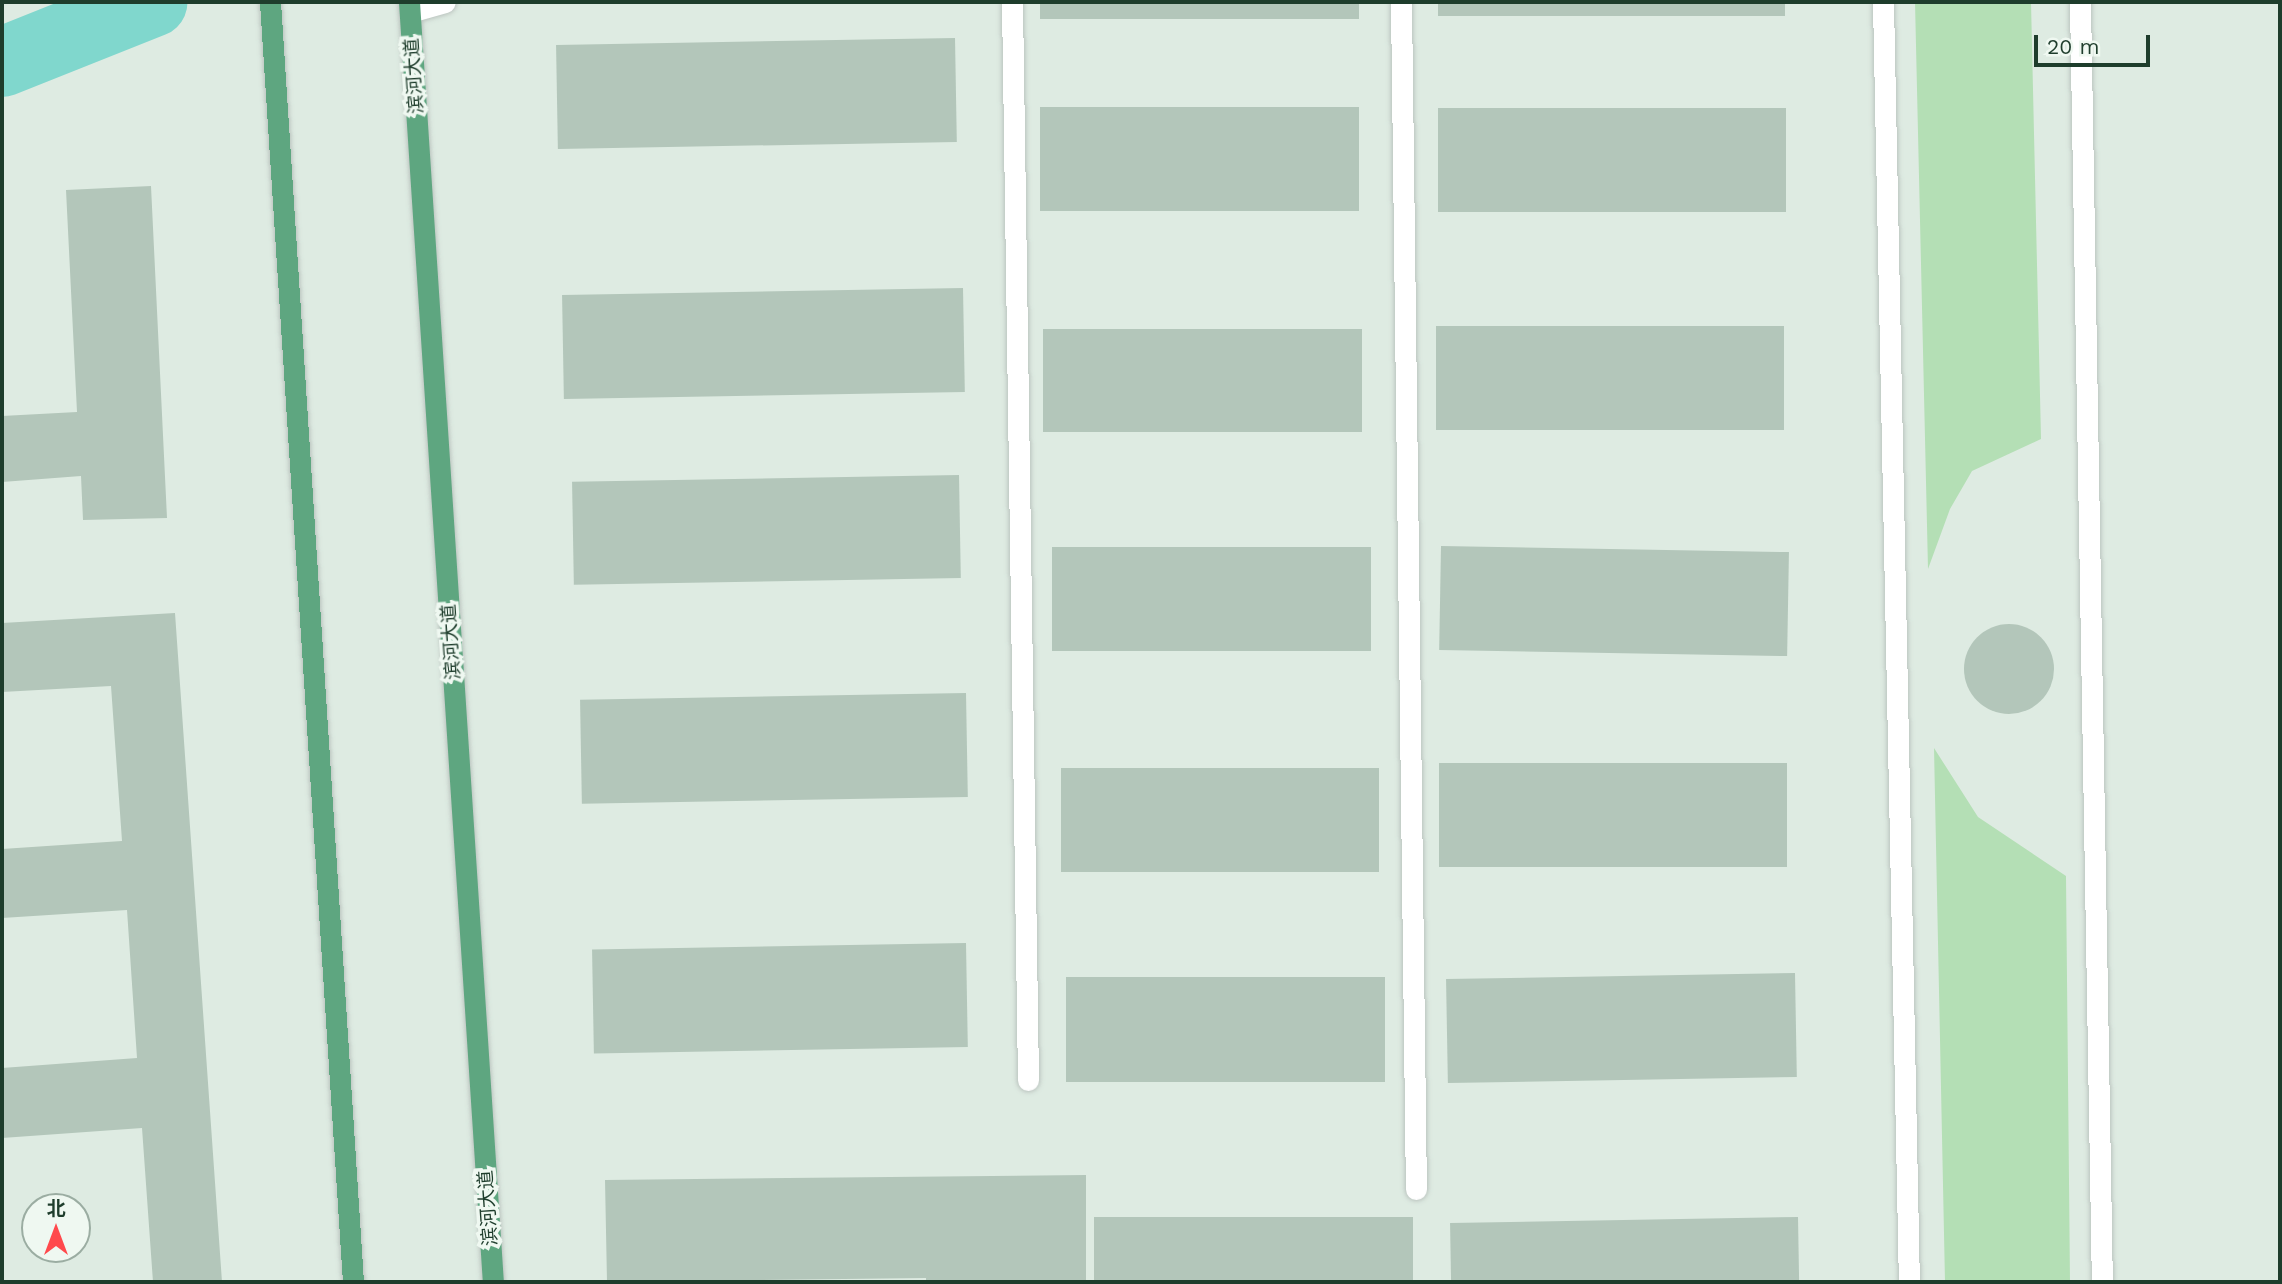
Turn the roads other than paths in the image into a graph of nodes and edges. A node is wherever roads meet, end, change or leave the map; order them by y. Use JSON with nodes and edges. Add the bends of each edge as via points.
{"nodes":[{"id":1,"x":270,"y":2,"type":"edge"},
{"id":2,"x":445,"y":2,"type":"edge"},
{"id":3,"x":1012,"y":2,"type":"edge"},
{"id":4,"x":1401,"y":2,"type":"edge"},
{"id":5,"x":1883,"y":2,"type":"edge"},
{"id":6,"x":2080,"y":2,"type":"edge"},
{"id":7,"x":410,"y":7,"type":"edge"},
{"id":8,"x":1028,"y":1080,"type":"dead end"},
{"id":9,"x":1416,"y":1189,"type":"dead end"},
{"id":10,"x":353,"y":1282,"type":"edge"},
{"id":11,"x":493,"y":1282,"type":"edge"},
{"id":12,"x":1909,"y":1282,"type":"edge"},
{"id":13,"x":2102,"y":1282,"type":"edge"}],
"edges":[{"from":1,"to":10,"type":"main road"},
{"from":2,"to":7,"type":"street"},
{"from":3,"to":8,"type":"street"},
{"from":4,"to":9,"type":"street"},
{"from":5,"to":12,"type":"street"},
{"from":6,"to":13,"type":"street"},
{"from":7,"to":11,"type":"main road","name":"滨河大道"}]}
